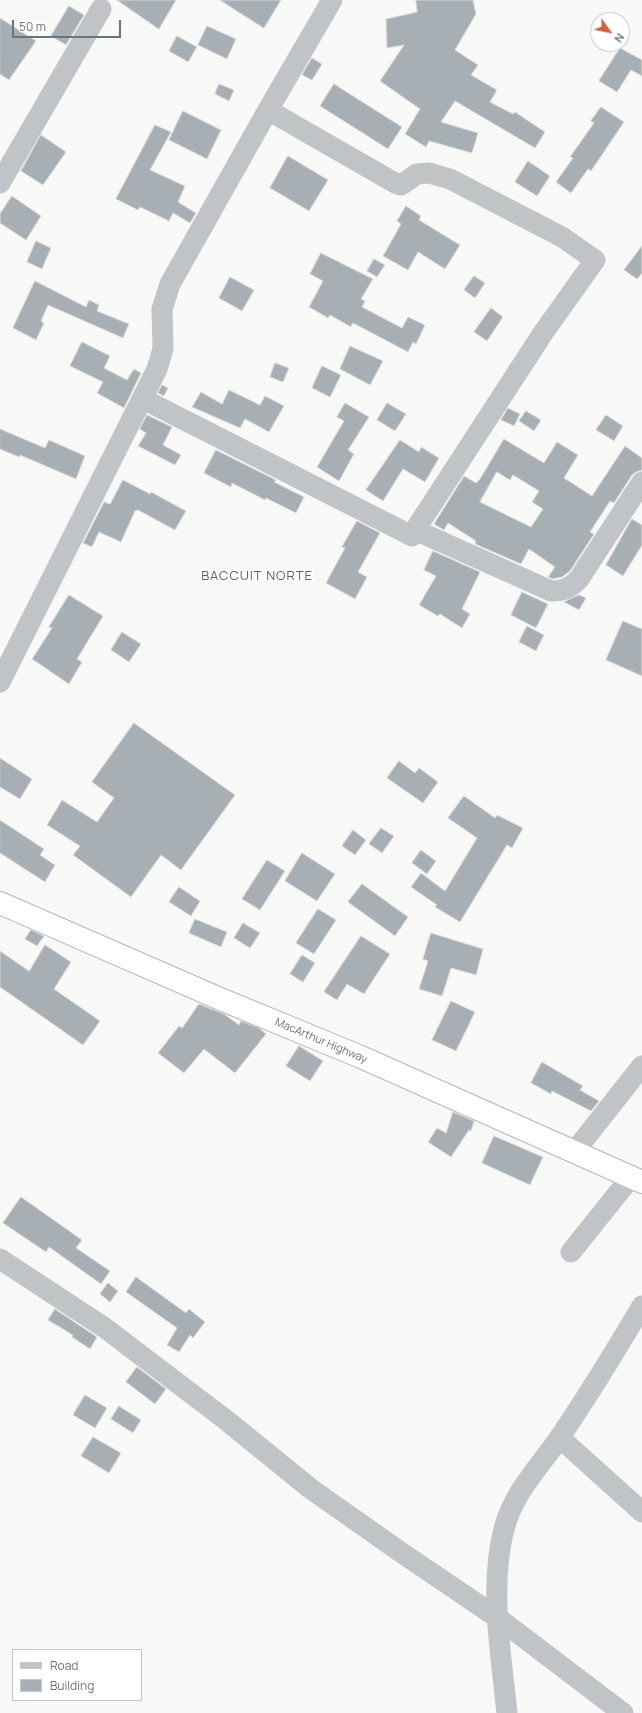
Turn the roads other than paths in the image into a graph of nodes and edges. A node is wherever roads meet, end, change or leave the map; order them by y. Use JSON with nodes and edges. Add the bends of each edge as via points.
{"nodes":[{"id":1,"x":332,"y":0,"type":"edge"},
{"id":2,"x":101,"y":9,"type":"dead end"},
{"id":3,"x":268,"y":110,"type":"junction"},
{"id":4,"x":0,"y":183,"type":"edge"},
{"id":5,"x":143,"y":399,"type":"junction"},
{"id":6,"x":642,"y":482,"type":"edge"},
{"id":7,"x":415,"y":530,"type":"junction"},
{"id":8,"x":0,"y":682,"type":"edge"},
{"id":9,"x":0,"y":902,"type":"edge"},
{"id":10,"x":642,"y":1066,"type":"edge"},
{"id":11,"x":574,"y":1152,"type":"junction"},
{"id":12,"x":637,"y":1180,"type":"edge"},
{"id":13,"x":571,"y":1252,"type":"dead end"},
{"id":14,"x":0,"y":1259,"type":"edge"},
{"id":15,"x":642,"y":1306,"type":"edge"},
{"id":16,"x":560,"y":1438,"type":"junction"},
{"id":17,"x":642,"y":1512,"type":"edge"},
{"id":18,"x":498,"y":1618,"type":"junction"},
{"id":19,"x":507,"y":1713,"type":"edge"},
{"id":20,"x":623,"y":1713,"type":"edge"}],
"edges":[{"from":1,"to":3,"type":"street"},
{"from":2,"to":4,"type":"street"},
{"from":3,"to":5,"type":"street","via":[[170,284],[162,309],[163,349]]},
{"from":3,"to":7,"type":"street","via":[[394,183],[401,185],[418,174],[429,173],[450,179],[562,237],[595,260],[543,333]]},
{"from":5,"to":7,"type":"street","via":[[412,536]]},
{"from":5,"to":8,"type":"street"},
{"from":6,"to":7,"type":"street","via":[[585,570],[572,586],[562,591],[551,591]]},
{"from":9,"to":11,"type":"highway","name":"MacArthur Highway","via":[[218,998],[361,1057]]},
{"from":10,"to":11,"type":"street"},
{"from":11,"to":12,"type":"highway","name":"MacArthur Highway"},
{"from":12,"to":13,"type":"street"},
{"from":14,"to":18,"type":"street","via":[[105,1328],[226,1420],[311,1489]]},
{"from":15,"to":16,"type":"street"},
{"from":16,"to":17,"type":"street"},
{"from":16,"to":18,"type":"street","via":[[515,1497],[509,1514],[498,1562]]},
{"from":18,"to":19,"type":"street"},
{"from":18,"to":20,"type":"street"}]}
